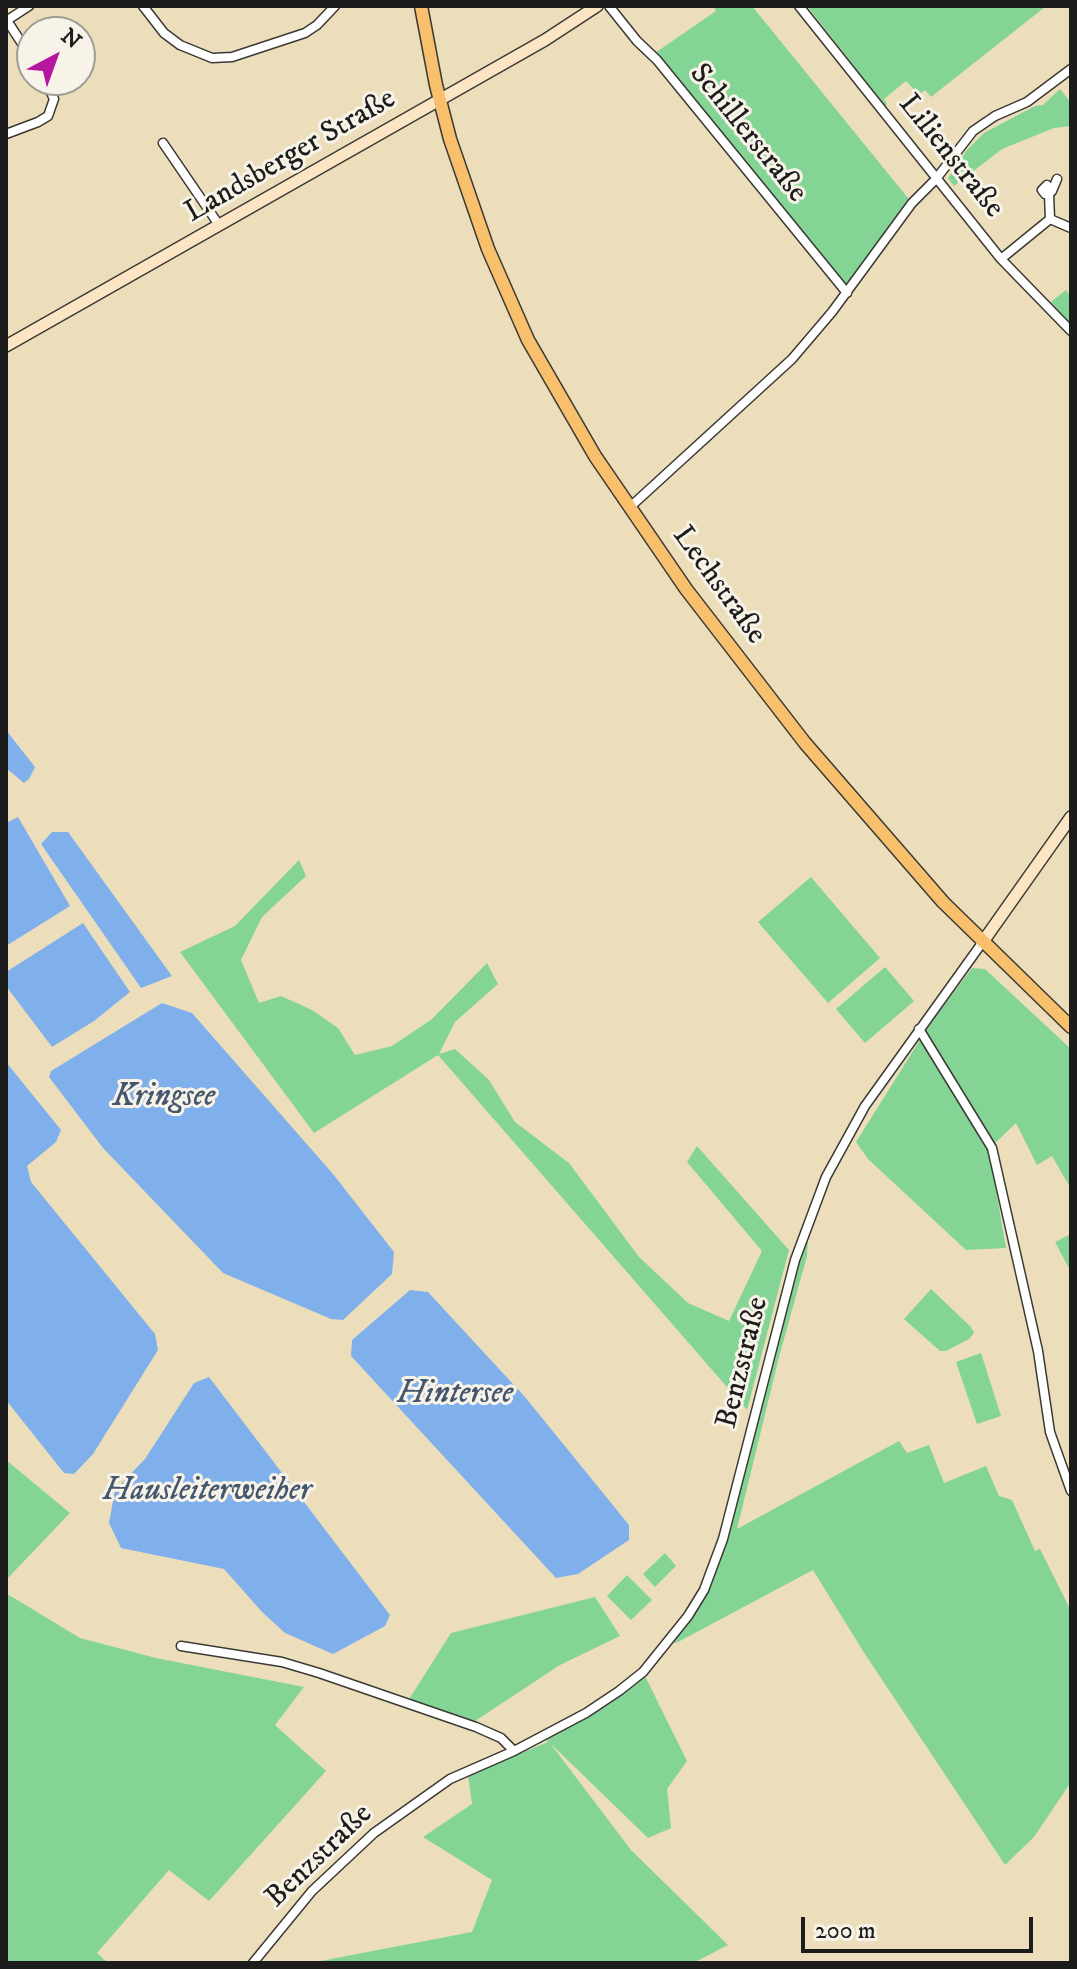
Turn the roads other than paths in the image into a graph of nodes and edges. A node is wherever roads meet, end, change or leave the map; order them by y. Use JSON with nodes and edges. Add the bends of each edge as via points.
{"nodes":[{"id":1,"x":29,"y":6,"type":"edge"},
{"id":2,"x":143,"y":6,"type":"edge"},
{"id":3,"x":335,"y":6,"type":"edge"},
{"id":4,"x":421,"y":6,"type":"edge"},
{"id":5,"x":597,"y":6,"type":"edge"},
{"id":6,"x":609,"y":6,"type":"edge"},
{"id":7,"x":799,"y":6,"type":"edge"},
{"id":8,"x":6,"y":20,"type":"edge"},
{"id":9,"x":1071,"y":69,"type":"edge"},
{"id":10,"x":53,"y":96,"type":"edge"},
{"id":11,"x":439,"y":100,"type":"junction"},
{"id":12,"x":6,"y":134,"type":"edge"},
{"id":13,"x":163,"y":143,"type":"dead end"},
{"id":14,"x":1045,"y":174,"type":"dead end"},
{"id":15,"x":936,"y":179,"type":"junction"},
{"id":16,"x":1057,"y":179,"type":"dead end"},
{"id":17,"x":1036,"y":183,"type":"dead end"},
{"id":18,"x":1048,"y":190,"type":"junction"},
{"id":19,"x":1050,"y":219,"type":"junction"},
{"id":20,"x":219,"y":225,"type":"junction"},
{"id":21,"x":1071,"y":228,"type":"edge"},
{"id":22,"x":1001,"y":259,"type":"junction"},
{"id":23,"x":847,"y":293,"type":"junction"},
{"id":24,"x":1070,"y":328,"type":"edge"},
{"id":25,"x":6,"y":346,"type":"edge"},
{"id":26,"x":629,"y":508,"type":"junction"},
{"id":27,"x":1071,"y":817,"type":"edge"},
{"id":28,"x":982,"y":943,"type":"junction"},
{"id":29,"x":1071,"y":1027,"type":"edge"},
{"id":30,"x":919,"y":1029,"type":"junction"},
{"id":31,"x":1071,"y":1491,"type":"edge"},
{"id":32,"x":181,"y":1646,"type":"dead end"},
{"id":33,"x":514,"y":1751,"type":"junction"},
{"id":34,"x":253,"y":1963,"type":"edge"}],
"edges":[{"from":1,"to":8,"type":"street"},
{"from":2,"to":3,"type":"street","via":[[164,33],[212,58],[232,57],[305,33]]},
{"from":4,"to":11,"type":"main road","name":"Lechstraße"},
{"from":5,"to":11,"type":"street","name":"Landsberger Straße"},
{"from":6,"to":23,"type":"street","name":"Schillerstraße"},
{"from":7,"to":15,"type":"street","name":"Lilienstraße"},
{"from":9,"to":15,"type":"street","via":[[1027,102],[973,131]]},
{"from":10,"to":12,"type":"street","via":[[48,116]]},
{"from":11,"to":20,"type":"street","name":"Landsberger Straße"},
{"from":11,"to":26,"type":"main road","name":"Lechstraße","via":[[471,206],[528,340]]},
{"from":13,"to":20,"type":"street"},
{"from":14,"to":18,"type":"street"},
{"from":15,"to":22,"type":"street","name":"Lilienstraße"},
{"from":15,"to":23,"type":"street","via":[[912,203]]},
{"from":16,"to":18,"type":"street"},
{"from":17,"to":18,"type":"street"},
{"from":18,"to":19,"type":"street"},
{"from":19,"to":21,"type":"street"},
{"from":19,"to":22,"type":"street"},
{"from":20,"to":25,"type":"street","name":"Landsberger Straße"},
{"from":22,"to":24,"type":"street","name":"Lilienstraße"},
{"from":23,"to":26,"type":"street","via":[[792,359]]},
{"from":26,"to":28,"type":"main road","name":"Lechstraße","via":[[805,743]]},
{"from":27,"to":28,"type":"street"},
{"from":28,"to":29,"type":"main road","name":"Lechstraße"},
{"from":28,"to":30,"type":"street","name":"Benzstraße"},
{"from":30,"to":31,"type":"street","via":[[992,1148],[1038,1351],[1050,1432]]},
{"from":30,"to":33,"type":"street","name":"Benzstraße","via":[[847,1135],[806,1229],[723,1539],[704,1590],[642,1673],[586,1713]]},
{"from":32,"to":33,"type":"street","via":[[319,1673],[476,1727],[501,1738]]},
{"from":33,"to":34,"type":"street","name":"Benzstraße","via":[[450,1779],[374,1833],[312,1891]]}]}
